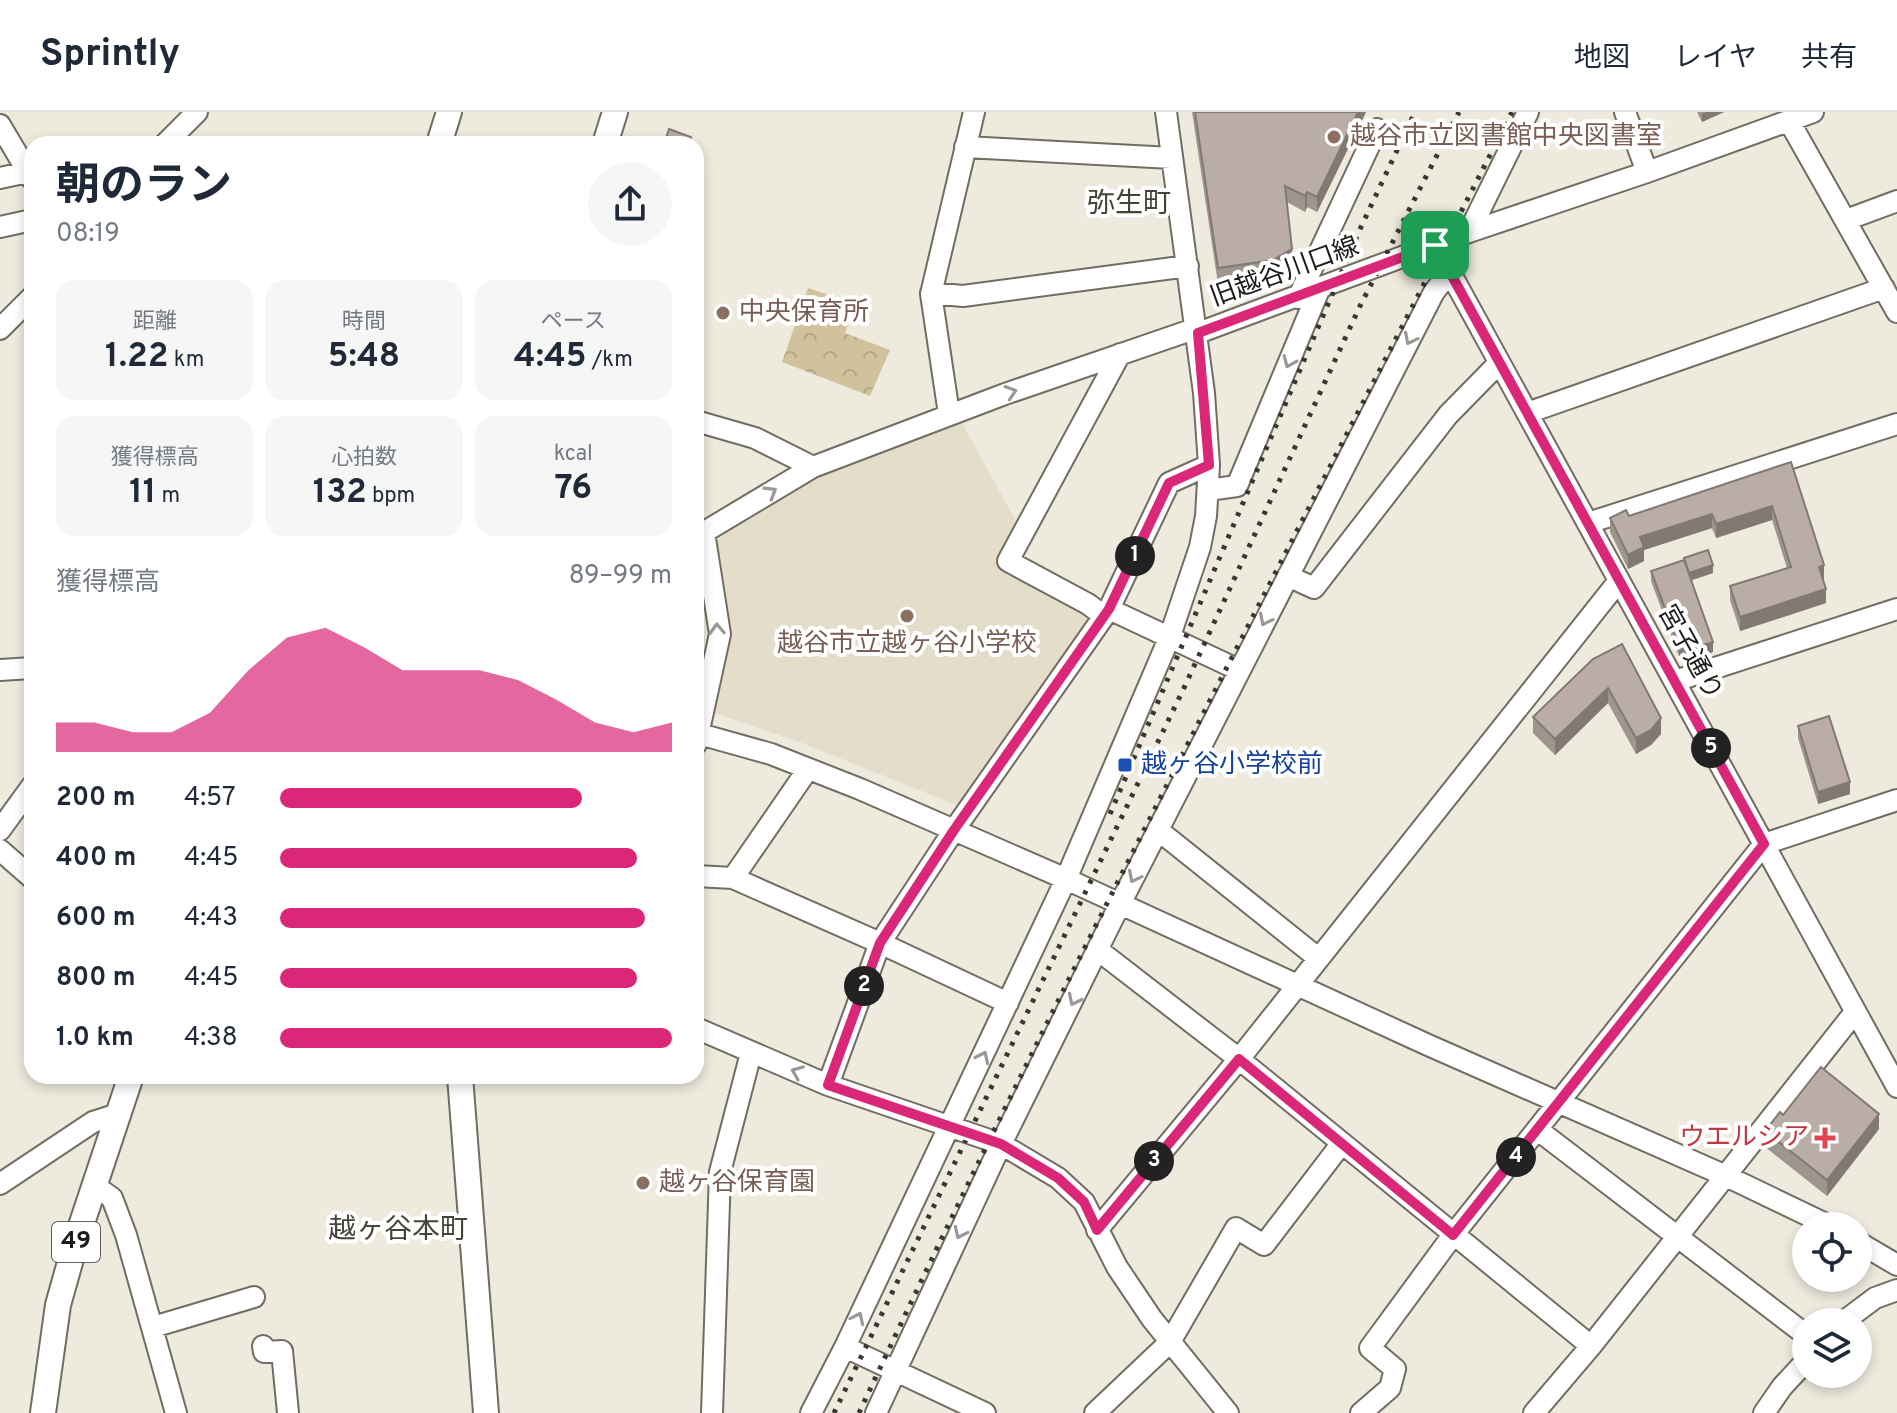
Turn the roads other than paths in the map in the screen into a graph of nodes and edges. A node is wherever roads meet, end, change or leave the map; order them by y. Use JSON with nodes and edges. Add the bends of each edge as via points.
{"nodes":[{"id":1,"x":197,"y":112,"type":"edge"},
{"id":2,"x":449,"y":112,"type":"edge"},
{"id":3,"x":615,"y":112,"type":"edge"},
{"id":4,"x":974,"y":112,"type":"edge"},
{"id":5,"x":1166,"y":112,"type":"edge"},
{"id":6,"x":1528,"y":112,"type":"edge"},
{"id":7,"x":1625,"y":112,"type":"edge"},
{"id":8,"x":1813,"y":112,"type":"edge"},
{"id":9,"x":1789,"y":121,"type":"junction"},
{"id":10,"x":0,"y":125,"type":"edge"},
{"id":11,"x":1377,"y":129,"type":"dead end"},
{"id":12,"x":173,"y":136,"type":"edge"},
{"id":13,"x":442,"y":136,"type":"edge"},
{"id":14,"x":608,"y":136,"type":"edge"},
{"id":15,"x":965,"y":147,"type":"junction"},
{"id":16,"x":1172,"y":158,"type":"junction"},
{"id":17,"x":24,"y":166,"type":"edge"},
{"id":18,"x":1647,"y":172,"type":"junction"},
{"id":19,"x":24,"y":176,"type":"edge"},
{"id":20,"x":0,"y":178,"type":"edge"},
{"id":21,"x":1897,"y":201,"type":"edge"},
{"id":22,"x":1846,"y":220,"type":"junction"},
{"id":23,"x":24,"y":222,"type":"edge"},
{"id":24,"x":0,"y":227,"type":"edge"},
{"id":25,"x":1469,"y":232,"type":"junction"},
{"id":26,"x":1435,"y":245,"type":"junction"},
{"id":27,"x":1188,"y":266,"type":"junction"},
{"id":28,"x":1450,"y":272,"type":"junction"},
{"id":29,"x":1884,"y":288,"type":"junction"},
{"id":30,"x":1319,"y":290,"type":"junction"},
{"id":31,"x":931,"y":293,"type":"junction"},
{"id":32,"x":1298,"y":298,"type":"junction"},
{"id":33,"x":24,"y":305,"type":"edge"},
{"id":34,"x":1897,"y":312,"type":"edge"},
{"id":35,"x":0,"y":329,"type":"edge"},
{"id":36,"x":1198,"y":331,"type":"junction"},
{"id":37,"x":1120,"y":354,"type":"junction"},
{"id":38,"x":1499,"y":363,"type":"junction"},
{"id":39,"x":1527,"y":413,"type":"junction"},
{"id":40,"x":949,"y":414,"type":"junction"},
{"id":41,"x":704,"y":423,"type":"edge"},
{"id":42,"x":1897,"y":424,"type":"edge"},
{"id":43,"x":1209,"y":465,"type":"junction"},
{"id":44,"x":813,"y":467,"type":"junction"},
{"id":45,"x":1208,"y":490,"type":"junction"},
{"id":46,"x":1588,"y":523,"type":"junction"},
{"id":47,"x":704,"y":532,"type":"edge"},
{"id":48,"x":704,"y":554,"type":"edge"},
{"id":49,"x":1288,"y":576,"type":"junction"},
{"id":50,"x":1618,"y":582,"type":"junction"},
{"id":51,"x":1897,"y":609,"type":"edge"},
{"id":52,"x":1106,"y":613,"type":"junction"},
{"id":53,"x":1170,"y":636,"type":"junction"},
{"id":54,"x":24,"y":668,"type":"edge"},
{"id":55,"x":0,"y":670,"type":"edge"},
{"id":56,"x":1239,"y":670,"type":"junction"},
{"id":57,"x":1675,"y":681,"type":"junction"},
{"id":58,"x":704,"y":706,"type":"edge"},
{"id":59,"x":704,"y":739,"type":"edge"},
{"id":60,"x":808,"y":769,"type":"junction"},
{"id":61,"x":24,"y":797,"type":"edge"},
{"id":62,"x":1897,"y":800,"type":"edge"},
{"id":63,"x":0,"y":830,"type":"edge"},
{"id":64,"x":954,"y":830,"type":"junction"},
{"id":65,"x":1158,"y":830,"type":"junction"},
{"id":66,"x":1764,"y":844,"type":"junction"},
{"id":67,"x":0,"y":850,"type":"edge"},
{"id":68,"x":24,"y":871,"type":"edge"},
{"id":69,"x":704,"y":876,"type":"edge"},
{"id":70,"x":733,"y":878,"type":"junction"},
{"id":71,"x":1066,"y":879,"type":"junction"},
{"id":72,"x":1120,"y":904,"type":"junction"},
{"id":73,"x":880,"y":943,"type":"junction"},
{"id":74,"x":1098,"y":950,"type":"junction"},
{"id":75,"x":1318,"y":958,"type":"junction"},
{"id":76,"x":1297,"y":984,"type":"junction"},
{"id":77,"x":1008,"y":1003,"type":"junction"},
{"id":78,"x":1855,"y":1012,"type":"junction"},
{"id":79,"x":704,"y":1032,"type":"edge"},
{"id":80,"x":751,"y":1053,"type":"junction"},
{"id":81,"x":1239,"y":1059,"type":"junction"},
{"id":82,"x":128,"y":1084,"type":"edge"},
{"id":83,"x":461,"y":1084,"type":"edge"},
{"id":84,"x":828,"y":1085,"type":"junction"},
{"id":85,"x":1897,"y":1087,"type":"edge"},
{"id":86,"x":1559,"y":1102,"type":"junction"},
{"id":87,"x":118,"y":1114,"type":"junction"},
{"id":88,"x":949,"y":1128,"type":"junction"},
{"id":89,"x":1538,"y":1130,"type":"junction"},
{"id":90,"x":1342,"y":1143,"type":"junction"},
{"id":91,"x":1001,"y":1144,"type":"junction"},
{"id":92,"x":1726,"y":1176,"type":"junction"},
{"id":93,"x":0,"y":1184,"type":"edge"},
{"id":94,"x":95,"y":1186,"type":"junction"},
{"id":95,"x":1801,"y":1212,"type":"edge"},
{"id":96,"x":1097,"y":1230,"type":"junction"},
{"id":97,"x":1453,"y":1235,"type":"junction"},
{"id":98,"x":1676,"y":1236,"type":"junction"},
{"id":99,"x":1872,"y":1250,"type":"edge"},
{"id":100,"x":1897,"y":1265,"type":"edge"},
{"id":101,"x":1897,"y":1290,"type":"edge"},
{"id":102,"x":254,"y":1297,"type":"dead end"},
{"id":103,"x":1862,"y":1308,"type":"edge"},
{"id":104,"x":1792,"y":1324,"type":"edge"},
{"id":105,"x":153,"y":1327,"type":"junction"},
{"id":106,"x":1170,"y":1342,"type":"junction"},
{"id":107,"x":263,"y":1346,"type":"dead end"},
{"id":108,"x":1591,"y":1346,"type":"junction"},
{"id":109,"x":845,"y":1347,"type":"junction"},
{"id":110,"x":897,"y":1370,"type":"junction"},
{"id":111,"x":1792,"y":1376,"type":"edge"},
{"id":112,"x":1540,"y":1411,"type":"edge"},
{"id":113,"x":43,"y":1413,"type":"edge"},
{"id":114,"x":176,"y":1413,"type":"edge"},
{"id":115,"x":288,"y":1413,"type":"edge"},
{"id":116,"x":486,"y":1413,"type":"edge"},
{"id":117,"x":712,"y":1413,"type":"edge"},
{"id":118,"x":811,"y":1413,"type":"edge"},
{"id":119,"x":876,"y":1413,"type":"edge"},
{"id":120,"x":985,"y":1413,"type":"edge"},
{"id":121,"x":1095,"y":1413,"type":"edge"},
{"id":122,"x":1228,"y":1413,"type":"edge"},
{"id":123,"x":1361,"y":1413,"type":"edge"},
{"id":124,"x":1764,"y":1413,"type":"edge"}],
"edges":[{"from":1,"to":12,"type":"street"},
{"from":2,"to":13,"type":"main road"},
{"from":3,"to":14,"type":"main road"},
{"from":4,"to":15,"type":"street"},
{"from":5,"to":16,"type":"street"},
{"from":6,"to":25,"type":"street"},
{"from":7,"to":18,"type":"street"},
{"from":8,"to":9,"type":"street","name":"旧越谷川口線"},
{"from":9,"to":18,"type":"street","name":"旧越谷川口線"},
{"from":9,"to":22,"type":"street"},
{"from":10,"to":17,"type":"street"},
{"from":11,"to":32,"type":"street"},
{"from":15,"to":16,"type":"street"},
{"from":15,"to":31,"type":"street"},
{"from":16,"to":27,"type":"street"},
{"from":18,"to":25,"type":"street","name":"旧越谷川口線"},
{"from":19,"to":20,"type":"street"},
{"from":21,"to":22,"type":"street"},
{"from":22,"to":29,"type":"street"},
{"from":23,"to":24,"type":"street"},
{"from":25,"to":26,"type":"street","name":"旧越谷川口線"},
{"from":26,"to":28,"type":"street","name":"宮子通り"},
{"from":26,"to":30,"type":"street","name":"旧越谷川口線"},
{"from":27,"to":31,"type":"street","via":[[963,296]]},
{"from":27,"to":36,"type":"street"},
{"from":28,"to":38,"type":"street","name":"宮子通り"},
{"from":28,"to":49,"type":"street","one_way":true,"via":[[1434,292]]},
{"from":29,"to":34,"type":"street"},
{"from":29,"to":39,"type":"street"},
{"from":30,"to":32,"type":"street","name":"旧越谷川口線"},
{"from":30,"to":45,"type":"street","one_way":true,"via":[[1237,486]]},
{"from":31,"to":40,"type":"street"},
{"from":32,"to":36,"type":"street","name":"旧越谷川口線"},
{"from":33,"to":35,"type":"street"},
{"from":36,"to":37,"type":"street","name":"旧越谷川口線"},
{"from":36,"to":43,"type":"street"},
{"from":40,"to":37,"type":"street","name":"旧越谷川口線","one_way":true},
{"from":37,"to":52,"type":"street","via":[[1008,561]]},
{"from":38,"to":39,"type":"street","name":"宮子通り"},
{"from":38,"to":49,"type":"street","via":[[1448,415],[1314,588]]},
{"from":39,"to":46,"type":"street","name":"宮子通り"},
{"from":40,"to":44,"type":"street","name":"旧越谷川口線"},
{"from":41,"to":44,"type":"street","via":[[755,438]]},
{"from":42,"to":46,"type":"street"},
{"from":43,"to":45,"type":"street"},
{"from":43,"to":52,"type":"street","via":[[1169,483]]},
{"from":47,"to":44,"type":"street","name":"旧越谷川口線","one_way":true},
{"from":45,"to":53,"type":"street","via":[[1200,547]]},
{"from":46,"to":50,"type":"street","name":"宮子通り"},
{"from":58,"to":48,"type":"street","one_way":true,"via":[[720,634]]},
{"from":49,"to":56,"type":"street","one_way":true},
{"from":50,"to":57,"type":"street","name":"宮子通り"},
{"from":50,"to":75,"type":"street"},
{"from":51,"to":57,"type":"street"},
{"from":52,"to":53,"type":"street"},
{"from":52,"to":64,"type":"street"},
{"from":53,"to":56,"type":"street"},
{"from":53,"to":71,"type":"street"},
{"from":54,"to":55,"type":"street"},
{"from":56,"to":65,"type":"street"},
{"from":57,"to":66,"type":"street","name":"宮子通り"},
{"from":59,"to":60,"type":"street","via":[[771,754]]},
{"from":60,"to":64,"type":"street"},
{"from":60,"to":70,"type":"street"},
{"from":61,"to":63,"type":"street"},
{"from":62,"to":66,"type":"street"},
{"from":64,"to":71,"type":"street"},
{"from":64,"to":73,"type":"street"},
{"from":65,"to":72,"type":"street","one_way":true},
{"from":65,"to":75,"type":"street"},
{"from":66,"to":78,"type":"street","name":"宮子通り"},
{"from":66,"to":86,"type":"street"},
{"from":67,"to":68,"type":"street"},
{"from":69,"to":70,"type":"street"},
{"from":70,"to":73,"type":"street"},
{"from":71,"to":72,"type":"street"},
{"from":71,"to":77,"type":"street"},
{"from":72,"to":74,"type":"street"},
{"from":72,"to":76,"type":"street"},
{"from":73,"to":77,"type":"street"},
{"from":73,"to":84,"type":"street"},
{"from":74,"to":81,"type":"street"},
{"from":74,"to":91,"type":"street","one_way":true},
{"from":75,"to":76,"type":"street"},
{"from":76,"to":81,"type":"street"},
{"from":76,"to":86,"type":"street"},
{"from":88,"to":77,"type":"street","one_way":true},
{"from":78,"to":85,"type":"street","name":"宮子通り"},
{"from":78,"to":92,"type":"street"},
{"from":79,"to":80,"type":"street"},
{"from":84,"to":80,"type":"street","one_way":true},
{"from":80,"to":117,"type":"street","via":[[720,1172]]},
{"from":81,"to":90,"type":"street"},
{"from":81,"to":96,"type":"street"},
{"from":82,"to":87,"type":"main road","number":"49"},
{"from":83,"to":116,"type":"main road"},
{"from":84,"to":88,"type":"street"},
{"from":86,"to":89,"type":"street"},
{"from":86,"to":92,"type":"street"},
{"from":87,"to":93,"type":"street","via":[[93,1122]]},
{"from":87,"to":94,"type":"main road","number":"49"},
{"from":88,"to":91,"type":"street"},
{"from":109,"to":88,"type":"street","one_way":true},
{"from":89,"to":97,"type":"street"},
{"from":89,"to":98,"type":"street"},
{"from":90,"to":97,"type":"street"},
{"from":90,"to":106,"type":"street","via":[[1264,1245],[1236,1228]]},
{"from":91,"to":96,"type":"street","via":[[1058,1178],[1084,1202]]},
{"from":91,"to":110,"type":"street","one_way":true},
{"from":92,"to":95,"type":"street"},
{"from":92,"to":98,"type":"street"},
{"from":94,"to":105,"type":"street","via":[[112,1198]]},
{"from":94,"to":113,"type":"main road","number":"49","via":[[58,1305]]},
{"from":96,"to":106,"type":"street"},
{"from":97,"to":108,"type":"street"},
{"from":97,"to":123,"type":"street","via":[[1370,1348],[1395,1369],[1390,1388]]},
{"from":98,"to":104,"type":"street"},
{"from":98,"to":108,"type":"street"},
{"from":99,"to":100,"type":"street"},
{"from":101,"to":103,"type":"street"},
{"from":102,"to":105,"type":"street"},
{"from":105,"to":114,"type":"street"},
{"from":106,"to":121,"type":"street"},
{"from":106,"to":122,"type":"street"},
{"from":107,"to":115,"type":"street","via":[[264,1352],[282,1351]]},
{"from":108,"to":112,"type":"street"},
{"from":109,"to":110,"type":"street"},
{"from":109,"to":118,"type":"street"},
{"from":110,"to":119,"type":"street"},
{"from":110,"to":120,"type":"street"},
{"from":111,"to":124,"type":"street"}]}
